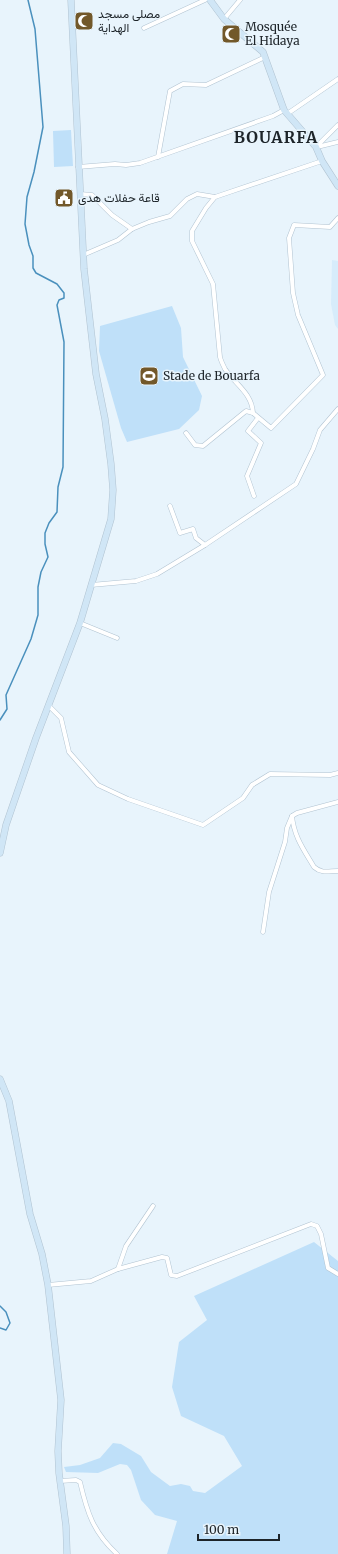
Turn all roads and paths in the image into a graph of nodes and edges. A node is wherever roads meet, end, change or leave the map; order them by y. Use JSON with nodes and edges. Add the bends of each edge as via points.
{"nodes":[{"id":1,"x":71,"y":0,"type":"edge"},
{"id":2,"x":205,"y":0,"type":"edge"},
{"id":3,"x":210,"y":0,"type":"edge"},
{"id":4,"x":240,"y":0,"type":"edge"},
{"id":5,"x":224,"y":19,"type":"junction"},
{"id":6,"x":144,"y":28,"type":"dead end"},
{"id":7,"x":265,"y":57,"type":"junction"},
{"id":8,"x":338,"y":79,"type":"edge"},
{"id":9,"x":286,"y":112,"type":"junction"},
{"id":10,"x":338,"y":125,"type":"edge"},
{"id":11,"x":338,"y":142,"type":"edge"},
{"id":12,"x":316,"y":147,"type":"junction"},
{"id":13,"x":158,"y":157,"type":"junction"},
{"id":14,"x":322,"y":161,"type":"junction"},
{"id":15,"x":78,"y":168,"type":"junction"},
{"id":16,"x":338,"y":186,"type":"edge"},
{"id":17,"x":80,"y":194,"type":"junction"},
{"id":18,"x":215,"y":197,"type":"junction"},
{"id":19,"x":338,"y":218,"type":"edge"},
{"id":20,"x":132,"y":229,"type":"junction"},
{"id":21,"x":83,"y":255,"type":"junction"},
{"id":22,"x":338,"y":409,"type":"edge"},
{"id":23,"x":253,"y":413,"type":"junction"},
{"id":24,"x":258,"y":418,"type":"junction"},
{"id":25,"x":186,"y":434,"type":"dead end"},
{"id":26,"x":254,"y":496,"type":"dead end"},
{"id":27,"x":170,"y":506,"type":"dead end"},
{"id":28,"x":205,"y":545,"type":"junction"},
{"id":29,"x":92,"y":586,"type":"junction"},
{"id":30,"x":80,"y":623,"type":"junction"},
{"id":31,"x":118,"y":638,"type":"dead end"},
{"id":32,"x":48,"y":705,"type":"junction"},
{"id":33,"x":338,"y":773,"type":"edge"},
{"id":34,"x":338,"y":802,"type":"edge"},
{"id":35,"x":292,"y":816,"type":"junction"},
{"id":36,"x":0,"y":853,"type":"edge"},
{"id":37,"x":338,"y":871,"type":"edge"},
{"id":38,"x":263,"y":932,"type":"dead end"},
{"id":39,"x":0,"y":1079,"type":"edge"},
{"id":40,"x":153,"y":1206,"type":"dead end"},
{"id":41,"x":118,"y":1269,"type":"junction"},
{"id":42,"x":338,"y":1274,"type":"edge"},
{"id":43,"x":48,"y":1285,"type":"junction"},
{"id":44,"x":60,"y":1481,"type":"junction"},
{"id":45,"x":68,"y":1554,"type":"edge"},
{"id":46,"x":117,"y":1554,"type":"edge"}],
"edges":[{"from":1,"to":15,"type":"street"},
{"from":2,"to":6,"type":"street"},
{"from":3,"to":5,"type":"street"},
{"from":4,"to":5,"type":"street"},
{"from":5,"to":7,"type":"street","via":[[263,52]]},
{"from":7,"to":9,"type":"street"},
{"from":7,"to":13,"type":"street","via":[[206,85],[183,84],[170,91]]},
{"from":8,"to":9,"type":"street"},
{"from":9,"to":12,"type":"street"},
{"from":9,"to":13,"type":"street"},
{"from":10,"to":12,"type":"street"},
{"from":11,"to":12,"type":"street"},
{"from":12,"to":14,"type":"street"},
{"from":13,"to":15,"type":"street","via":[[126,166],[115,164]]},
{"from":14,"to":16,"type":"street"},
{"from":14,"to":18,"type":"street"},
{"from":15,"to":17,"type":"street"},
{"from":17,"to":20,"type":"street","via":[[92,195],[112,215]]},
{"from":17,"to":21,"type":"street"},
{"from":18,"to":20,"type":"street","via":[[197,194],[187,199],[170,216]]},
{"from":18,"to":23,"type":"street","via":[[192,231],[192,241],[212,284],[220,357],[224,368],[252,404]]},
{"from":19,"to":24,"type":"street","via":[[330,227],[294,225],[289,238],[293,293],[298,315],[323,374],[271,428]]},
{"from":20,"to":21,"type":"street","via":[[118,240]]},
{"from":21,"to":29,"type":"street","via":[[96,374],[106,419],[113,490],[111,519]]},
{"from":22,"to":28,"type":"street","via":[[320,430],[296,484]]},
{"from":23,"to":24,"type":"street"},
{"from":23,"to":25,"type":"street","via":[[246,411],[203,446],[195,445]]},
{"from":24,"to":26,"type":"street","via":[[248,431],[261,443],[247,476]]},
{"from":27,"to":28,"type":"street","via":[[180,533],[193,529],[196,538]]},
{"from":28,"to":29,"type":"street","via":[[157,574],[136,581]]},
{"from":29,"to":30,"type":"street"},
{"from":30,"to":31,"type":"street"},
{"from":30,"to":32,"type":"street"},
{"from":32,"to":33,"type":"street","via":[[61,718],[69,752],[98,785],[128,799],[202,825],[243,798],[252,785],[270,774]]},
{"from":32,"to":36,"type":"street","via":[[6,825]]},
{"from":34,"to":35,"type":"street"},
{"from":35,"to":37,"type":"street","via":[[296,836],[314,868],[325,872]]},
{"from":35,"to":38,"type":"street","via":[[271,885]]},
{"from":39,"to":43,"type":"street","via":[[9,1101],[30,1214]]},
{"from":40,"to":41,"type":"street","via":[[126,1246]]},
{"from":41,"to":42,"type":"street","via":[[162,1257],[167,1258],[171,1275],[177,1276],[311,1224],[317,1226],[322,1234],[328,1268]]},
{"from":41,"to":43,"type":"street","via":[[91,1282]]},
{"from":43,"to":44,"type":"street","via":[[61,1400],[58,1451]]},
{"from":44,"to":45,"type":"street"},
{"from":44,"to":46,"type":"street","via":[[80,1482],[90,1520],[100,1536]]}]}
